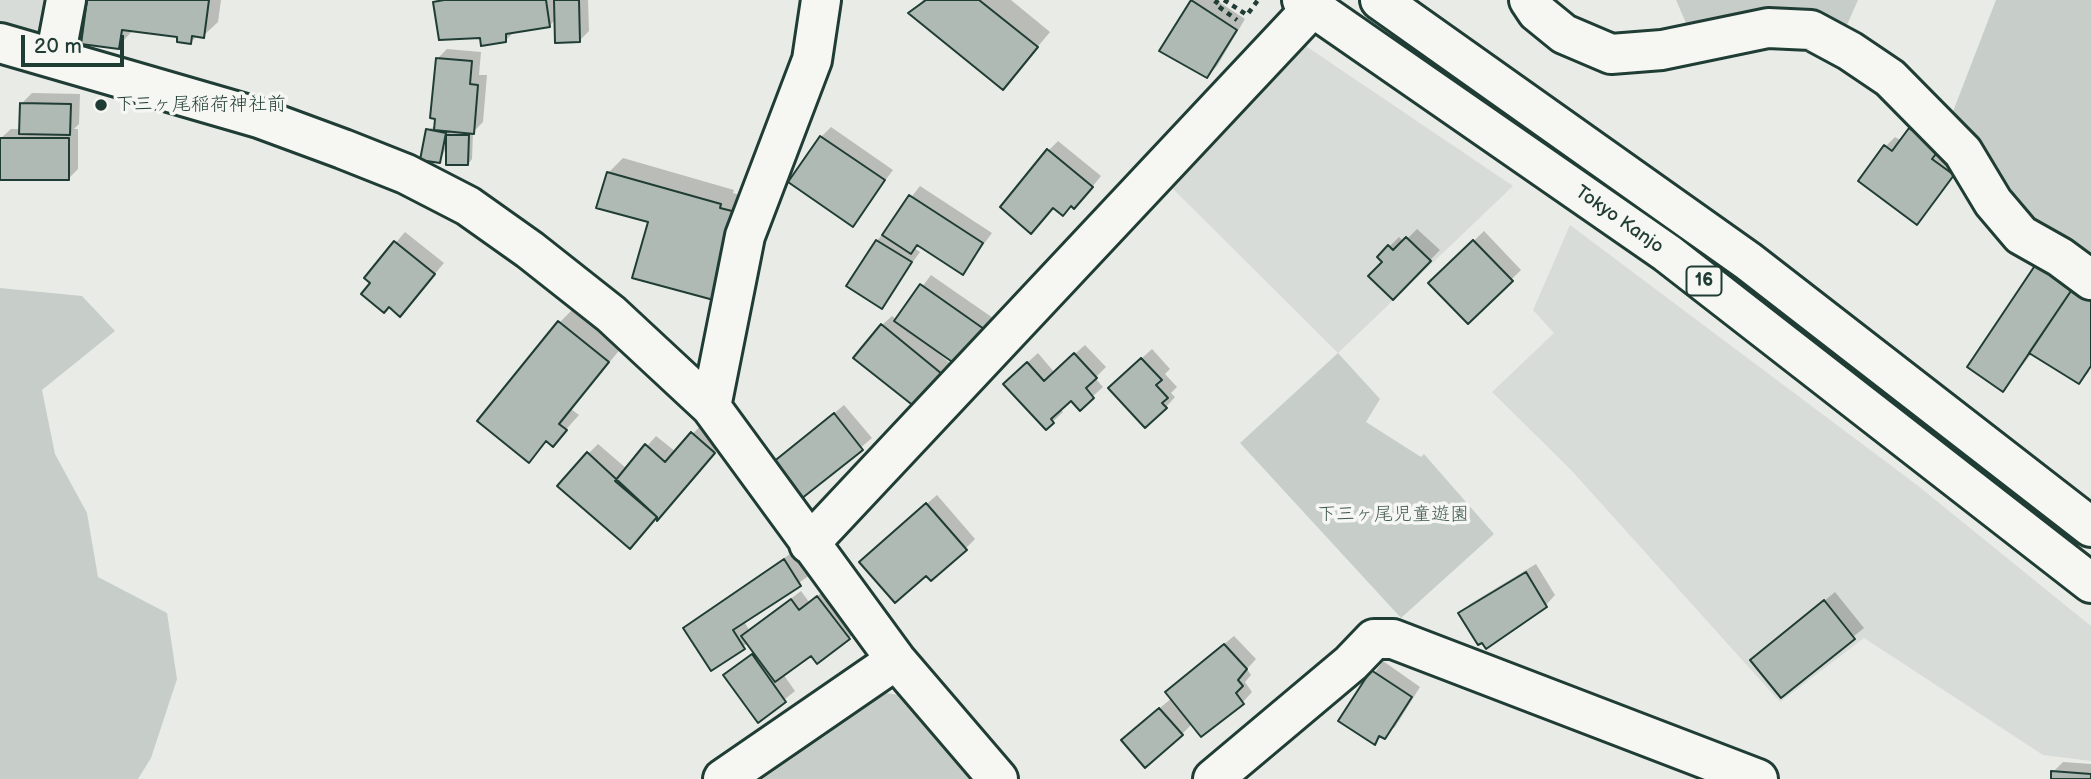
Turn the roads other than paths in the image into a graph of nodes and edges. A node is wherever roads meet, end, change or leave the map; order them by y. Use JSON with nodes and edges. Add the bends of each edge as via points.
{"nodes":[{"id":1,"x":66,"y":0,"type":"edge"},
{"id":2,"x":821,"y":0,"type":"edge"},
{"id":3,"x":1380,"y":0,"type":"edge"},
{"id":4,"x":1529,"y":0,"type":"edge"},
{"id":5,"x":1307,"y":3,"type":"edge"},
{"id":6,"x":0,"y":43,"type":"edge"},
{"id":7,"x":55,"y":58,"type":"junction"},
{"id":8,"x":2091,"y":280,"type":"edge"},
{"id":9,"x":711,"y":407,"type":"junction"},
{"id":10,"x":2091,"y":527,"type":"edge"},
{"id":11,"x":809,"y":544,"type":"junction"},
{"id":12,"x":2091,"y":583,"type":"edge"},
{"id":13,"x":896,"y":660,"type":"junction"},
{"id":14,"x":723,"y":779,"type":"edge"},
{"id":15,"x":998,"y":779,"type":"edge"},
{"id":16,"x":1213,"y":779,"type":"edge"},
{"id":17,"x":1758,"y":779,"type":"edge"}],
"edges":[{"from":1,"to":7,"type":"main road"},
{"from":2,"to":9,"type":"main road","via":[[812,60],[745,236]]},
{"from":3,"to":10,"type":"main road","number":"16","via":[[1748,261]]},
{"from":4,"to":8,"type":"main road","via":[[1564,34],[1611,54],[1662,50],[1768,28],[1811,30],[1890,78],[1963,152],[1993,202],[2021,235]]},
{"from":5,"to":11,"type":"main road"},
{"from":5,"to":12,"type":"main road","name":"Tokyo Kanjo","number":"16","via":[[1667,253]]},
{"from":6,"to":7,"type":"main road"},
{"from":7,"to":9,"type":"main road","via":[[260,118],[419,180],[468,206],[611,314]]},
{"from":9,"to":11,"type":"main road"},
{"from":11,"to":13,"type":"main road"},
{"from":13,"to":14,"type":"main road"},
{"from":13,"to":15,"type":"main road"},
{"from":16,"to":17,"type":"main road","via":[[1374,639],[1393,639]]}]}
